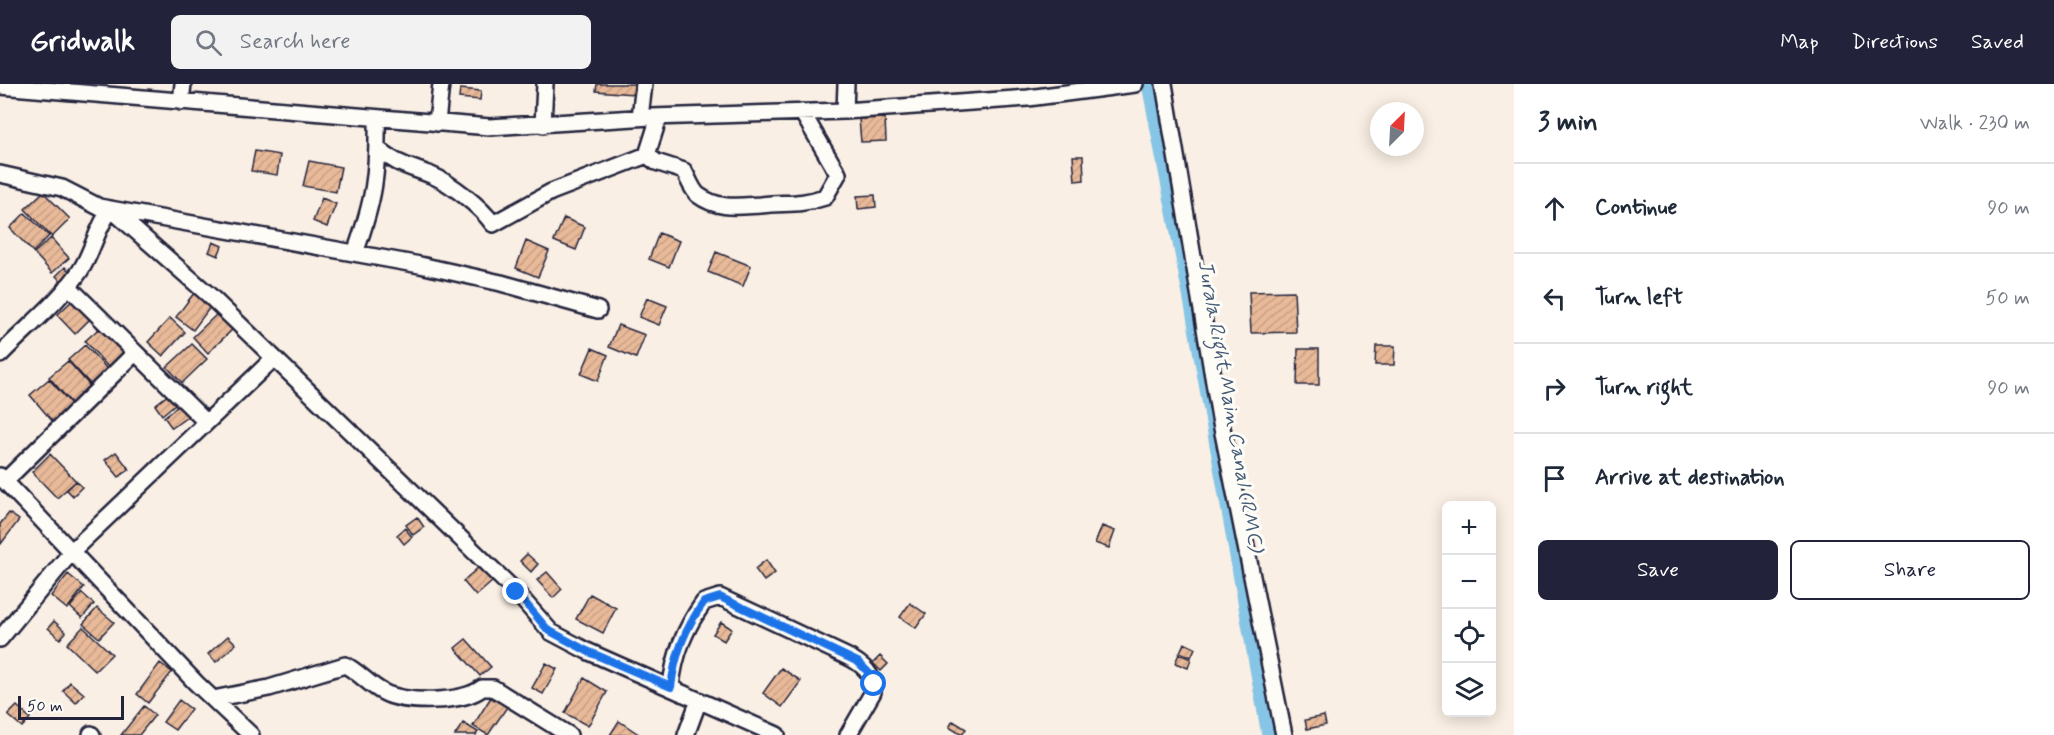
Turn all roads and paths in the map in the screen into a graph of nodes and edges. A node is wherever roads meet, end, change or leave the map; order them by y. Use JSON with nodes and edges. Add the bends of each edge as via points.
{"nodes":[{"id":1,"x":183,"y":84,"type":"edge"},
{"id":2,"x":441,"y":84,"type":"edge"},
{"id":3,"x":545,"y":84,"type":"edge"},
{"id":4,"x":644,"y":84,"type":"edge"},
{"id":5,"x":846,"y":84,"type":"edge"},
{"id":6,"x":1135,"y":84,"type":"edge"},
{"id":7,"x":1164,"y":84,"type":"edge"},
{"id":8,"x":0,"y":86,"type":"edge"},
{"id":9,"x":1028,"y":91,"type":"edge"},
{"id":10,"x":181,"y":102,"type":"junction"},
{"id":11,"x":845,"y":111,"type":"junction"},
{"id":12,"x":802,"y":112,"type":"junction"},
{"id":13,"x":640,"y":117,"type":"junction"},
{"id":14,"x":659,"y":117,"type":"junction"},
{"id":15,"x":377,"y":118,"type":"junction"},
{"id":16,"x":437,"y":123,"type":"junction"},
{"id":17,"x":543,"y":124,"type":"junction"},
{"id":18,"x":378,"y":149,"type":"junction"},
{"id":19,"x":646,"y":156,"type":"junction"},
{"id":20,"x":0,"y":174,"type":"edge"},
{"id":21,"x":111,"y":209,"type":"junction"},
{"id":22,"x":355,"y":254,"type":"junction"},
{"id":23,"x":68,"y":286,"type":"junction"},
{"id":24,"x":598,"y":310,"type":"dead end"},
{"id":25,"x":135,"y":353,"type":"junction"},
{"id":26,"x":0,"y":355,"type":"edge"},
{"id":27,"x":273,"y":359,"type":"junction"},
{"id":28,"x":206,"y":422,"type":"junction"},
{"id":29,"x":3,"y":479,"type":"edge"},
{"id":30,"x":73,"y":550,"type":"junction"},
{"id":31,"x":0,"y":639,"type":"edge"},
{"id":32,"x":671,"y":687,"type":"junction"},
{"id":33,"x":213,"y":699,"type":"junction"},
{"id":34,"x":699,"y":700,"type":"junction"},
{"id":35,"x":251,"y":735,"type":"edge"},
{"id":36,"x":569,"y":735,"type":"edge"},
{"id":37,"x":686,"y":735,"type":"edge"},
{"id":38,"x":777,"y":735,"type":"edge"},
{"id":39,"x":848,"y":735,"type":"edge"},
{"id":40,"x":1284,"y":735,"type":"edge"}],
"edges":[{"from":1,"to":10,"type":"street"},
{"from":2,"to":16,"type":"street"},
{"from":3,"to":17,"type":"street"},
{"from":4,"to":13,"type":"street"},
{"from":5,"to":11,"type":"street"},
{"from":6,"to":9,"type":"street"},
{"from":7,"to":40,"type":"street","via":[[1220,418]]},
{"from":8,"to":10,"type":"street"},
{"from":9,"to":11,"type":"street"},
{"from":10,"to":15,"type":"street"},
{"from":11,"to":12,"type":"street"},
{"from":12,"to":14,"type":"street"},
{"from":12,"to":19,"type":"street","via":[[838,174],[825,196],[811,201],[792,206],[761,204],[740,208],[713,203],[696,193],[684,171]]},
{"from":13,"to":14,"type":"street"},
{"from":13,"to":17,"type":"street"},
{"from":14,"to":19,"type":"street"},
{"from":15,"to":16,"type":"street"},
{"from":15,"to":18,"type":"street"},
{"from":16,"to":17,"type":"street","via":[[490,127]]},
{"from":18,"to":19,"type":"street","via":[[404,167],[445,183],[476,205],[493,224],[551,192]]},
{"from":18,"to":22,"type":"street","via":[[374,195]]},
{"from":20,"to":21,"type":"street","via":[[62,189]]},
{"from":21,"to":22,"type":"street"},
{"from":21,"to":23,"type":"street","via":[[81,270]]},
{"from":21,"to":27,"type":"street"},
{"from":22,"to":24,"type":"street","via":[[501,283]]},
{"from":23,"to":25,"type":"street"},
{"from":23,"to":26,"type":"street"},
{"from":25,"to":28,"type":"street"},
{"from":25,"to":29,"type":"street"},
{"from":27,"to":28,"type":"street"},
{"from":27,"to":32,"type":"street","via":[[516,592],[548,630]]},
{"from":28,"to":30,"type":"street"},
{"from":29,"to":30,"type":"street"},
{"from":30,"to":31,"type":"street"},
{"from":30,"to":33,"type":"street"},
{"from":32,"to":34,"type":"street"},
{"from":32,"to":39,"type":"street","via":[[675,657],[686,630],[704,602],[720,597],[864,667],[874,684],[873,692]]},
{"from":33,"to":35,"type":"street"},
{"from":33,"to":36,"type":"street","via":[[262,690],[345,665],[391,695],[442,700],[493,688]]},
{"from":34,"to":37,"type":"street"},
{"from":34,"to":38,"type":"street"}]}
